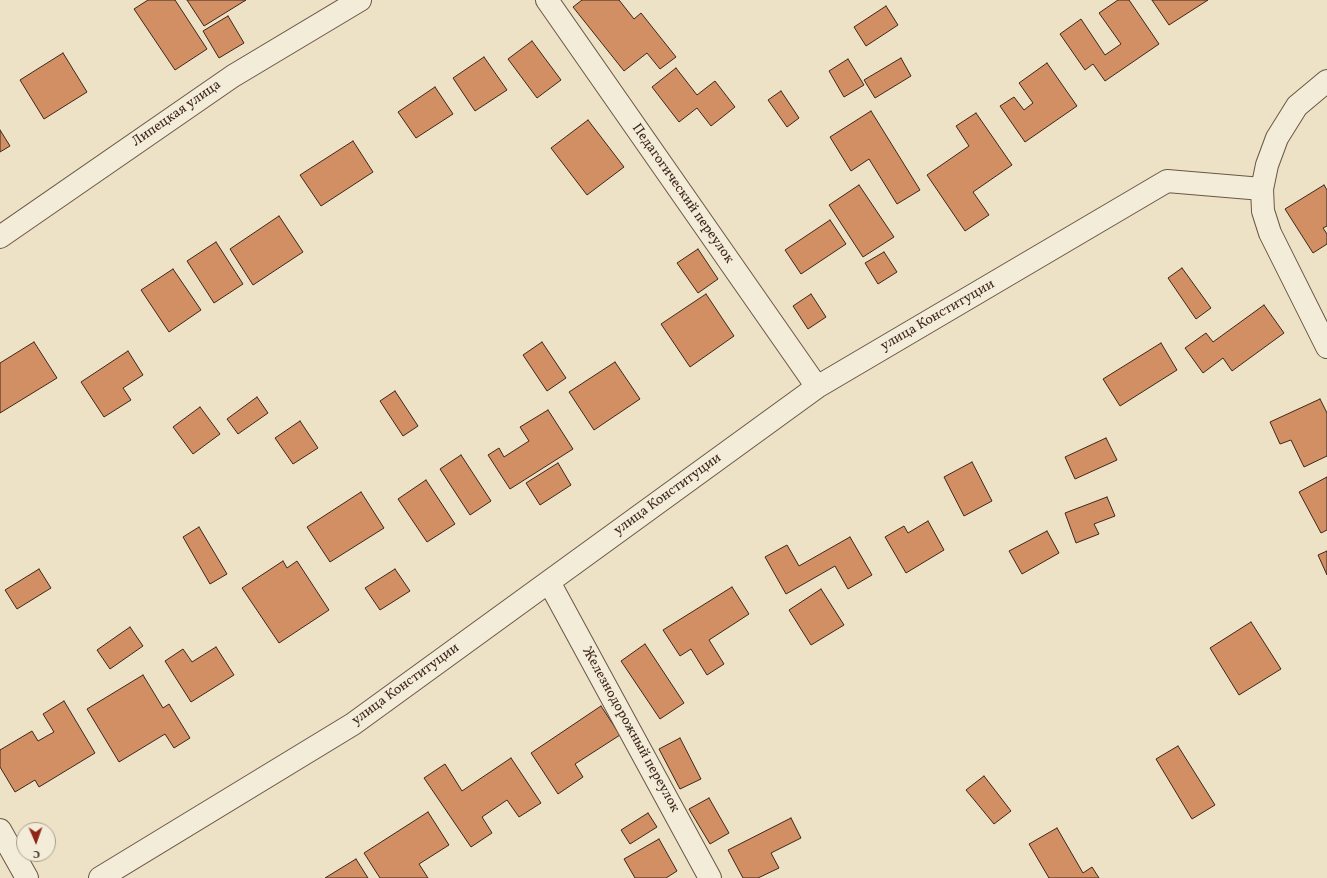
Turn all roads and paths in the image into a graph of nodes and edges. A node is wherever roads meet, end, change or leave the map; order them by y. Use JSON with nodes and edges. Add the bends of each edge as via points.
{"nodes":[{"id":1,"x":360,"y":0,"type":"edge"},
{"id":2,"x":547,"y":0,"type":"edge"},
{"id":3,"x":1327,"y":81,"type":"edge"},
{"id":4,"x":1262,"y":189,"type":"junction"},
{"id":5,"x":0,"y":238,"type":"edge"},
{"id":6,"x":1327,"y":347,"type":"edge"},
{"id":7,"x":817,"y":387,"type":"junction"},
{"id":8,"x":549,"y":582,"type":"junction"},
{"id":9,"x":0,"y":830,"type":"edge"},
{"id":10,"x":27,"y":878,"type":"edge"},
{"id":11,"x":100,"y":878,"type":"edge"},
{"id":12,"x":710,"y":878,"type":"edge"}],
"edges":[{"from":1,"to":5,"type":"street","name":"Липецкая улица","via":[[232,76]]},
{"from":2,"to":7,"type":"street","name":"Педагогический переулок"},
{"from":3,"to":4,"type":"street","via":[[1297,106],[1277,138]]},
{"from":4,"to":6,"type":"street","via":[[1270,233]]},
{"from":4,"to":7,"type":"street","name":"улица Конституции","via":[[1167,181]]},
{"from":7,"to":8,"type":"street","name":"улица Конституции"},
{"from":8,"to":11,"type":"street","name":"улица Конституции","via":[[353,724]]},
{"from":8,"to":12,"type":"street","name":"Железнодорожный переулок"},
{"from":9,"to":10,"type":"street"}]}
